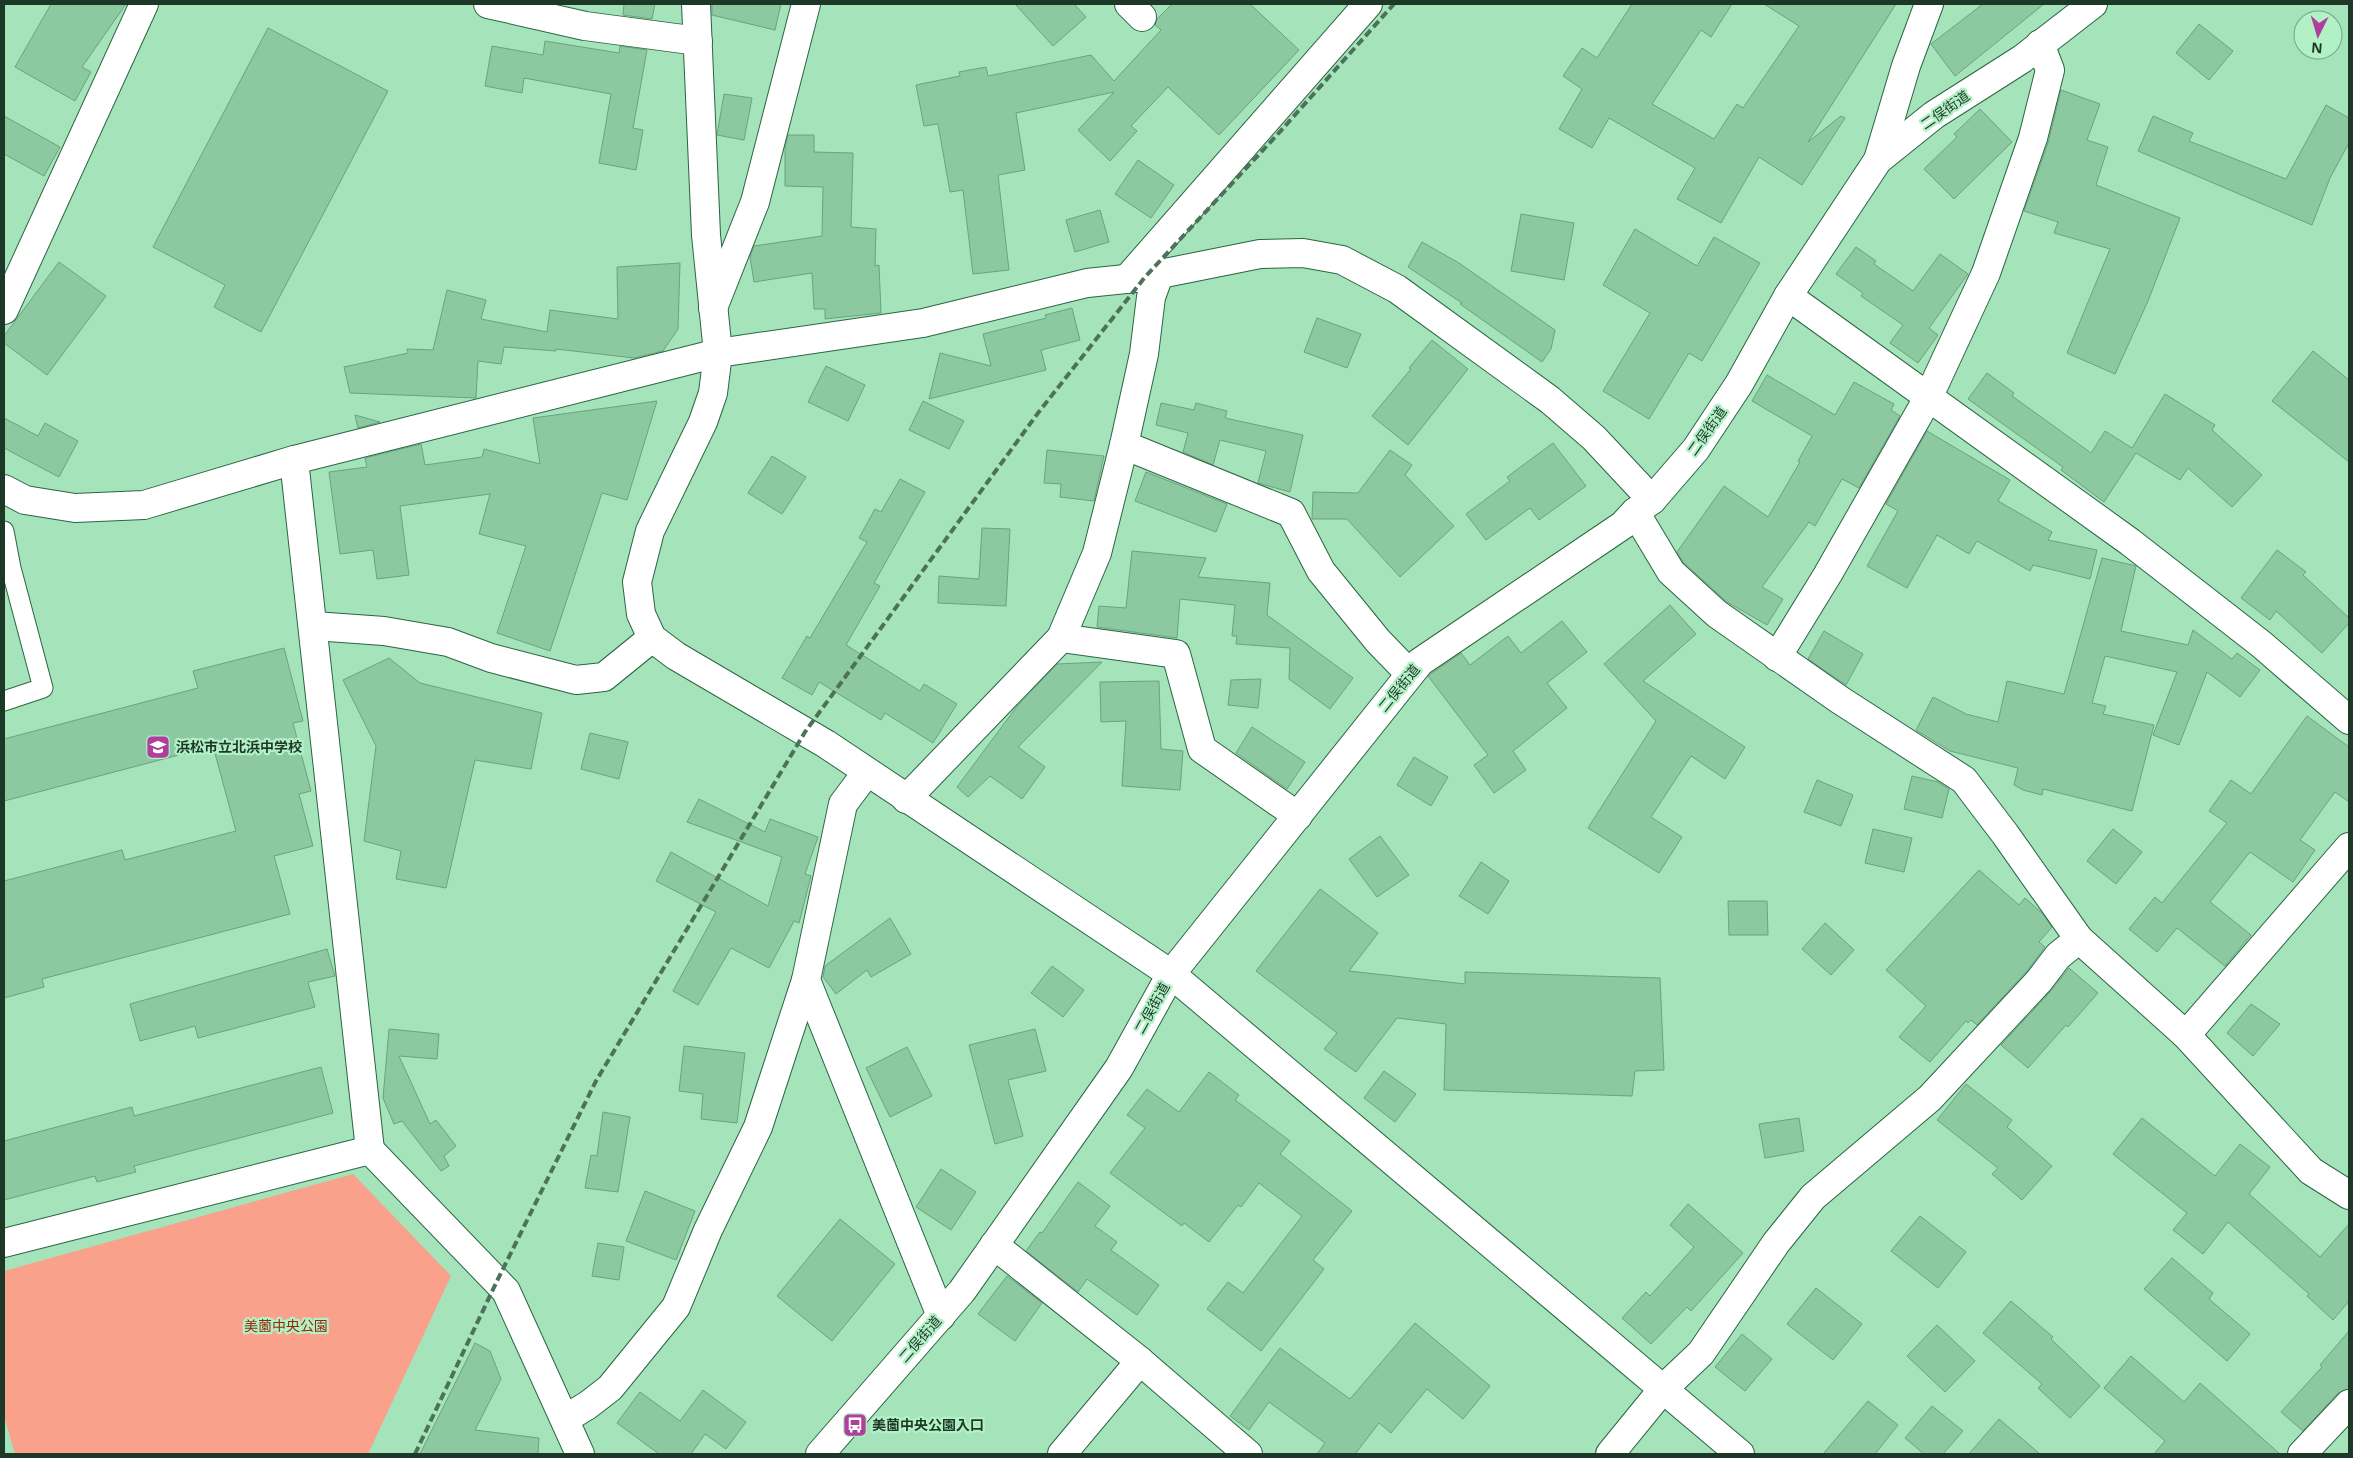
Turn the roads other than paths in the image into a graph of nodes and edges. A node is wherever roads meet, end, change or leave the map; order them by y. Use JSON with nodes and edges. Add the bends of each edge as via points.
{"nodes":[{"id":1,"x":144,"y":4,"type":"edge"},
{"id":2,"x":488,"y":4,"type":"edge"},
{"id":3,"x":696,"y":4,"type":"edge"},
{"id":4,"x":806,"y":4,"type":"edge"},
{"id":5,"x":1368,"y":4,"type":"edge"},
{"id":6,"x":1929,"y":4,"type":"edge"},
{"id":7,"x":2093,"y":4,"type":"edge"},
{"id":8,"x":698,"y":41,"type":"junction"},
{"id":9,"x":2040,"y":44,"type":"junction"},
{"id":10,"x":1878,"y":160,"type":"junction"},
{"id":11,"x":1159,"y":275,"type":"junction"},
{"id":12,"x":1127,"y":279,"type":"junction"},
{"id":13,"x":1788,"y":296,"type":"junction"},
{"id":14,"x":713,"y":308,"type":"junction"},
{"id":15,"x":4,"y":310,"type":"edge"},
{"id":16,"x":718,"y":353,"type":"junction"},
{"id":17,"x":1928,"y":398,"type":"junction"},
{"id":18,"x":1124,"y":445,"type":"junction"},
{"id":19,"x":294,"y":460,"type":"junction"},
{"id":20,"x":5,"y":496,"type":"edge"},
{"id":21,"x":1644,"y":506,"type":"junction"},
{"id":22,"x":4,"y":531,"type":"edge"},
{"id":23,"x":314,"y":626,"type":"junction"},
{"id":24,"x":652,"y":638,"type":"junction"},
{"id":25,"x":1061,"y":638,"type":"junction"},
{"id":26,"x":1777,"y":657,"type":"junction"},
{"id":27,"x":1410,"y":674,"type":"junction"},
{"id":28,"x":4,"y":701,"type":"edge"},
{"id":29,"x":2349,"y":720,"type":"edge"},
{"id":30,"x":867,"y":772,"type":"junction"},
{"id":31,"x":906,"y":799,"type":"junction"},
{"id":32,"x":1298,"y":816,"type":"junction"},
{"id":33,"x":2349,"y":847,"type":"edge"},
{"id":34,"x":2078,"y":939,"type":"junction"},
{"id":35,"x":1171,"y":974,"type":"junction"},
{"id":36,"x":806,"y":980,"type":"junction"},
{"id":37,"x":2186,"y":1035,"type":"junction"},
{"id":38,"x":370,"y":1150,"type":"junction"},
{"id":39,"x":2349,"y":1195,"type":"edge"},
{"id":40,"x":4,"y":1243,"type":"edge"},
{"id":41,"x":994,"y":1245,"type":"junction"},
{"id":42,"x":941,"y":1316,"type":"junction"},
{"id":43,"x":1140,"y":1361,"type":"junction"},
{"id":44,"x":1663,"y":1389,"type":"junction"},
{"id":45,"x":2349,"y":1404,"type":"edge"},
{"id":46,"x":565,"y":1419,"type":"junction"},
{"id":47,"x":580,"y":1454,"type":"edge"},
{"id":48,"x":820,"y":1454,"type":"edge"},
{"id":49,"x":1062,"y":1454,"type":"edge"},
{"id":50,"x":1248,"y":1454,"type":"edge"},
{"id":51,"x":1610,"y":1454,"type":"edge"},
{"id":52,"x":1740,"y":1454,"type":"edge"},
{"id":53,"x":2302,"y":1454,"type":"edge"}],
"edges":[{"from":1,"to":15,"type":"street"},
{"from":2,"to":8,"type":"street","via":[[585,26]]},
{"from":3,"to":8,"type":"street"},
{"from":4,"to":14,"type":"street","via":[[755,202]]},
{"from":5,"to":12,"type":"street"},
{"from":6,"to":10,"type":"street","via":[[1906,66]]},
{"from":7,"to":9,"type":"street","name":"二俣街道"},
{"from":8,"to":14,"type":"street","via":[[706,235]]},
{"from":9,"to":10,"type":"street","name":"二俣街道","via":[[1934,115]]},
{"from":9,"to":17,"type":"street","via":[[2050,70],[2033,138],[1986,273]]},
{"from":10,"to":13,"type":"street","name":"二俣街道"},
{"from":11,"to":12,"type":"street"},
{"from":11,"to":18,"type":"street","via":[[1151,297],[1144,354]]},
{"from":11,"to":21,"type":"street","via":[[1269,254],[1318,254],[1349,264],[1397,288],[1550,400],[1594,438]]},
{"from":12,"to":16,"type":"street","via":[[1087,283],[923,323]]},
{"from":13,"to":17,"type":"street"},
{"from":13,"to":21,"type":"street","name":"二俣街道","via":[[1739,384],[1696,450]]},
{"from":14,"to":16,"type":"street"},
{"from":16,"to":19,"type":"street"},
{"from":16,"to":24,"type":"street","via":[[713,393],[703,422],[650,531],[637,582],[641,614]]},
{"from":17,"to":26,"type":"street"},
{"from":17,"to":29,"type":"street","via":[[2130,542],[2261,644]]},
{"from":18,"to":25,"type":"street","via":[[1097,553]]},
{"from":18,"to":27,"type":"street","via":[[1291,513],[1321,571],[1378,641]]},
{"from":19,"to":20,"type":"street","via":[[144,505],[75,508]]},
{"from":19,"to":23,"type":"street"},
{"from":21,"to":26,"type":"street","via":[[1671,572],[1717,614]]},
{"from":21,"to":27,"type":"street","name":"二俣街道","via":[[1623,525],[1420,662]]},
{"from":22,"to":28,"type":"lane","via":[[43,688]]},
{"from":23,"to":24,"type":"street","via":[[384,631],[448,642],[491,658],[576,680],[604,677]]},
{"from":23,"to":38,"type":"street"},
{"from":24,"to":30,"type":"street","via":[[676,656],[826,744]]},
{"from":25,"to":31,"type":"street"},
{"from":25,"to":32,"type":"street","via":[[1176,654],[1202,749]]},
{"from":26,"to":34,"type":"street","via":[[1964,780],[2006,834]]},
{"from":27,"to":32,"type":"street","name":"二俣街道"},
{"from":30,"to":31,"type":"street"},
{"from":30,"to":36,"type":"street","via":[[843,804]]},
{"from":31,"to":35,"type":"street"},
{"from":32,"to":35,"type":"street","name":"二俣街道"},
{"from":33,"to":37,"type":"street"},
{"from":34,"to":37,"type":"street"},
{"from":34,"to":44,"type":"street","via":[[2058,956],[2039,981],[1930,1098],[1813,1197],[1776,1243],[1700,1353]]},
{"from":35,"to":41,"type":"street","name":"二俣街道","via":[[1119,1068]]},
{"from":35,"to":44,"type":"street"},
{"from":36,"to":42,"type":"street"},
{"from":36,"to":46,"type":"street","via":[[758,1127],[708,1230],[676,1307],[610,1388]]},
{"from":37,"to":39,"type":"street","via":[[2311,1171]]},
{"from":38,"to":40,"type":"street"},
{"from":38,"to":46,"type":"street","via":[[506,1291]]},
{"from":41,"to":42,"type":"street","name":"二俣街道"},
{"from":41,"to":43,"type":"street"},
{"from":42,"to":48,"type":"street","name":"二俣街道"},
{"from":43,"to":49,"type":"street"},
{"from":43,"to":50,"type":"street"},
{"from":44,"to":51,"type":"street"},
{"from":44,"to":52,"type":"street"},
{"from":45,"to":53,"type":"street"},
{"from":46,"to":47,"type":"street"}]}
